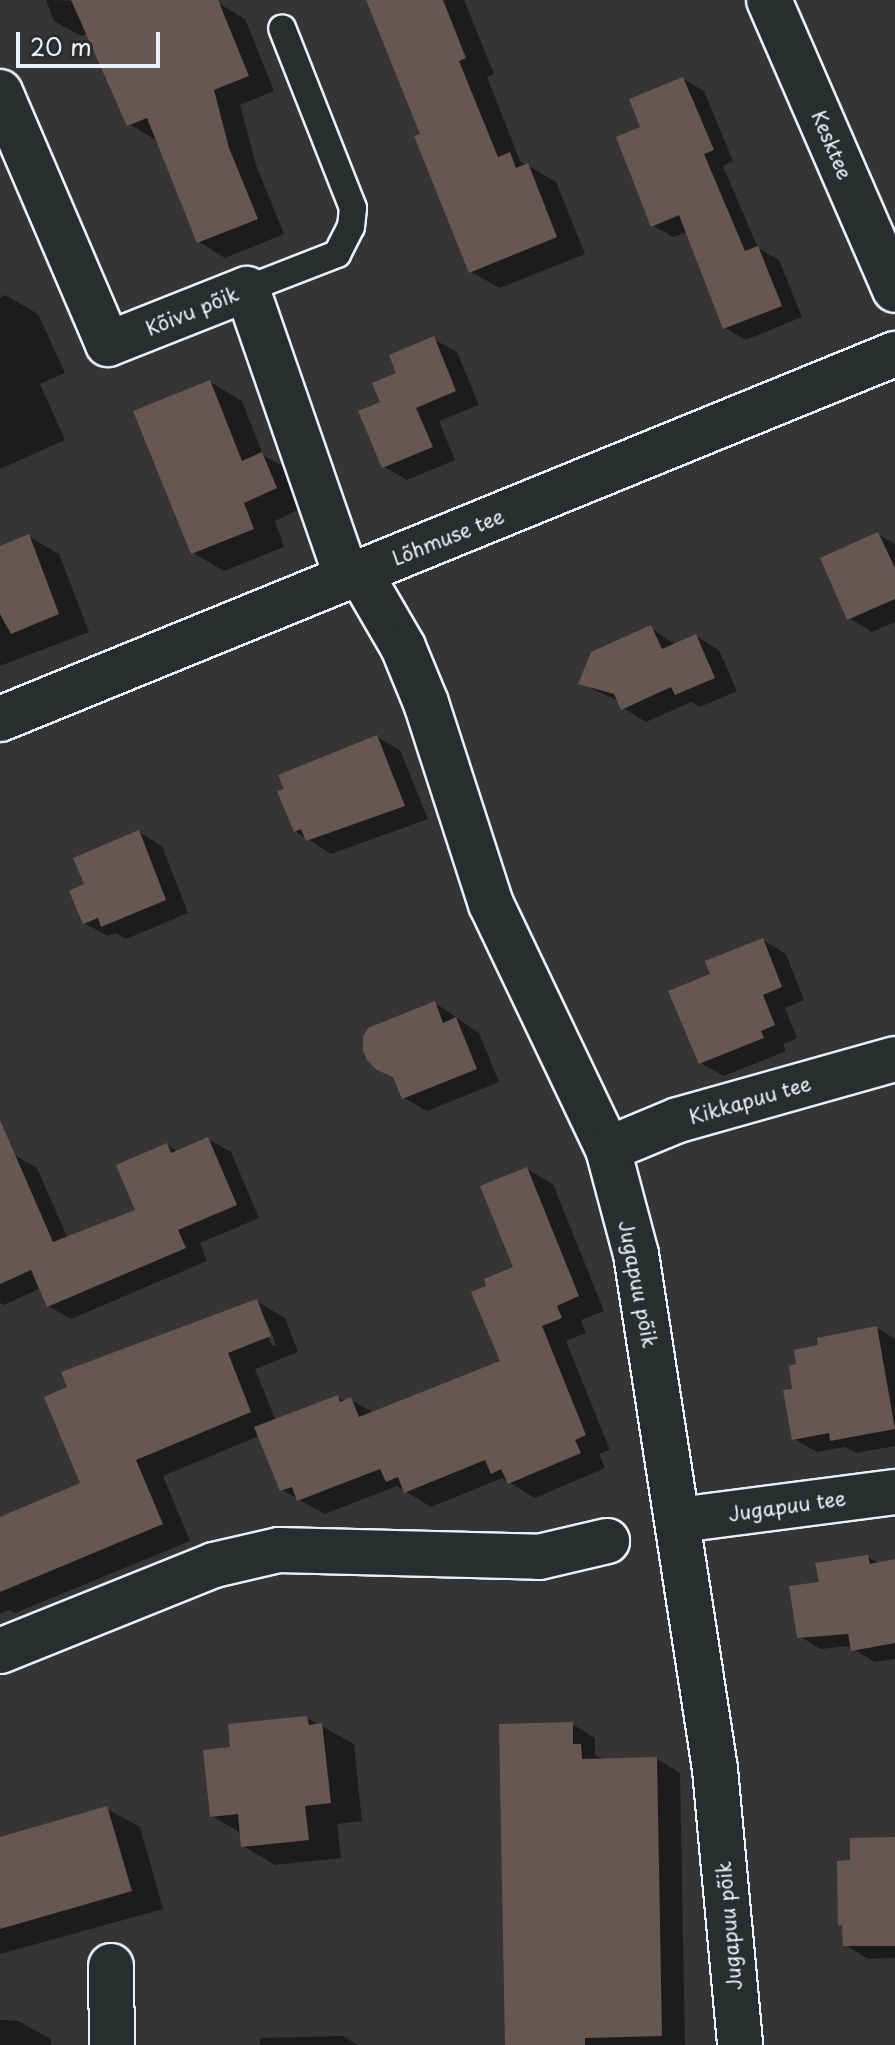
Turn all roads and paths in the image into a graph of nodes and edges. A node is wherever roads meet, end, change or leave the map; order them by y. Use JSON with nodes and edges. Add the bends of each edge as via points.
{"nodes":[{"id":1,"x":769,"y":0,"type":"edge"},
{"id":2,"x":282,"y":28,"type":"dead end"},
{"id":3,"x":0,"y":92,"type":"edge"},
{"id":4,"x":247,"y":289,"type":"junction"},
{"id":5,"x":895,"y":290,"type":"edge"},
{"id":6,"x":895,"y":354,"type":"edge"},
{"id":7,"x":354,"y":575,"type":"junction"},
{"id":8,"x":0,"y":719,"type":"edge"},
{"id":9,"x":895,"y":1059,"type":"edge"},
{"id":10,"x":608,"y":1149,"type":"junction"},
{"id":11,"x":895,"y":1492,"type":"edge"},
{"id":12,"x":679,"y":1520,"type":"junction"},
{"id":13,"x":607,"y":1541,"type":"dead end"},
{"id":14,"x":0,"y":1651,"type":"edge"},
{"id":15,"x":111,"y":1966,"type":"dead end"},
{"id":16,"x":112,"y":2045,"type":"edge"},
{"id":17,"x":740,"y":2045,"type":"edge"}],
"edges":[{"from":1,"to":5,"type":"street","name":"Kesktee"},
{"from":2,"to":4,"type":"lane","via":[[353,208],[351,227],[337,254]]},
{"from":3,"to":4,"type":"street","name":"Kõivu põik","via":[[108,344]]},
{"from":4,"to":7,"type":"street","name":"Kõivu põik"},
{"from":6,"to":7,"type":"street","name":"Lõhmuse tee"},
{"from":7,"to":8,"type":"street","name":"Lõhmuse tee"},
{"from":7,"to":10,"type":"street","name":"Jugapuu põik","via":[[403,647],[491,904]]},
{"from":9,"to":10,"type":"street","name":"Kikkapuu tee","via":[[678,1120]]},
{"from":10,"to":12,"type":"street","name":"Jugapuu põik","via":[[636,1254]]},
{"from":11,"to":12,"type":"street","name":"Jugapuu tee"},
{"from":12,"to":17,"type":"street","name":"Jugapuu põik","via":[[715,1769]]},
{"from":13,"to":14,"type":"street","via":[[539,1557],[279,1550],[214,1565]]},
{"from":15,"to":16,"type":"street"}]}
